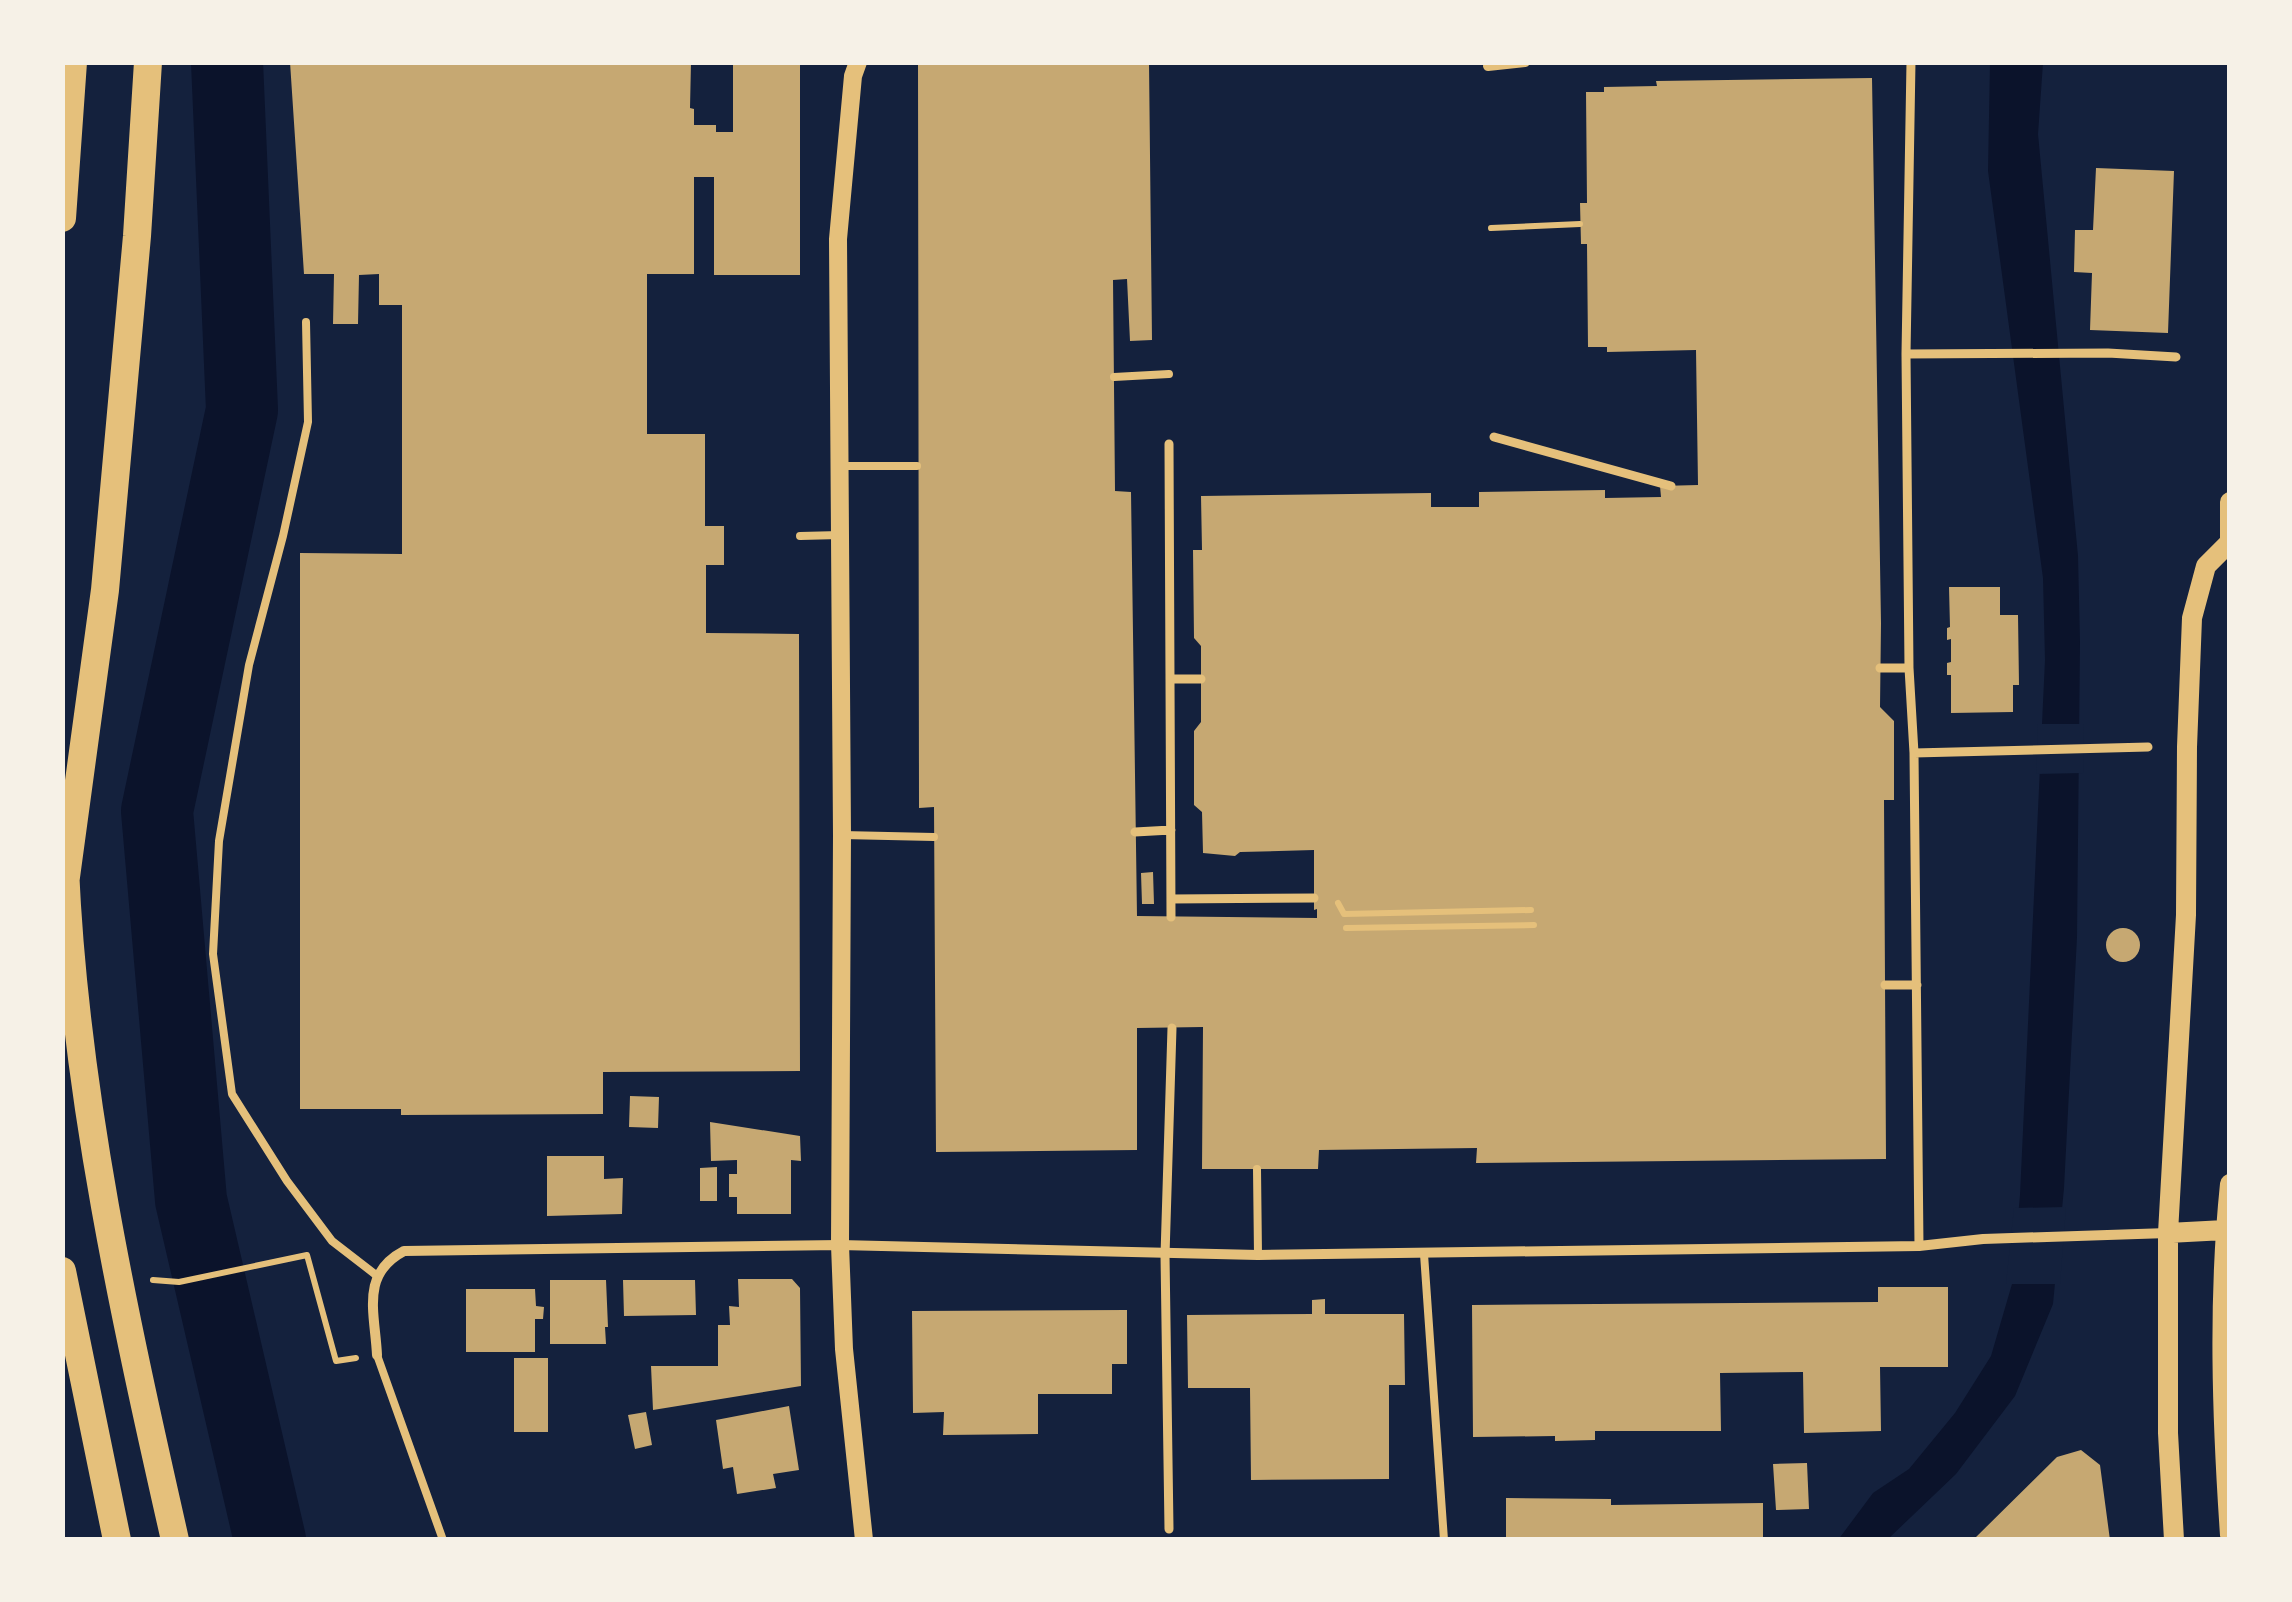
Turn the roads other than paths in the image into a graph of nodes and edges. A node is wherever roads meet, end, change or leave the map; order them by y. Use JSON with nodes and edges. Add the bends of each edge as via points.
{"nodes":[{"id":1,"x":73,"y":62,"type":"edge"},
{"id":2,"x":148,"y":62,"type":"edge"},
{"id":3,"x":858,"y":62,"type":"edge"},
{"id":4,"x":1525,"y":62,"type":"edge"},
{"id":5,"x":1911,"y":62,"type":"edge"},
{"id":6,"x":1488,"y":66,"type":"dead end"},
{"id":7,"x":62,"y":218,"type":"edge"},
{"id":8,"x":306,"y":322,"type":"dead end"},
{"id":9,"x":1906,"y":354,"type":"junction"},
{"id":10,"x":2176,"y":357,"type":"dead end"},
{"id":11,"x":1168,"y":374,"type":"dead end"},
{"id":12,"x":1114,"y":376,"type":"dead end"},
{"id":13,"x":1494,"y":438,"type":"dead end"},
{"id":14,"x":1169,"y":444,"type":"dead end"},
{"id":15,"x":840,"y":466,"type":"junction"},
{"id":16,"x":917,"y":466,"type":"dead end"},
{"id":17,"x":1671,"y":486,"type":"dead end"},
{"id":18,"x":2230,"y":502,"type":"edge"},
{"id":19,"x":840,"y":535,"type":"junction"},
{"id":20,"x":800,"y":536,"type":"dead end"},
{"id":21,"x":2229,"y":544,"type":"edge"},
{"id":22,"x":1880,"y":668,"type":"dead end"},
{"id":23,"x":1909,"y":668,"type":"junction"},
{"id":24,"x":1170,"y":679,"type":"junction"},
{"id":25,"x":1201,"y":679,"type":"dead end"},
{"id":26,"x":2148,"y":747,"type":"dead end"},
{"id":27,"x":1914,"y":753,"type":"junction"},
{"id":28,"x":62,"y":822,"type":"edge"},
{"id":29,"x":1171,"y":830,"type":"junction"},
{"id":30,"x":1135,"y":832,"type":"dead end"},
{"id":31,"x":842,"y":835,"type":"junction"},
{"id":32,"x":934,"y":837,"type":"dead end"},
{"id":33,"x":66,"y":884,"type":"junction"},
{"id":34,"x":1171,"y":898,"type":"junction"},
{"id":35,"x":1314,"y":898,"type":"dead end"},
{"id":36,"x":1172,"y":917,"type":"dead end"},
{"id":37,"x":1885,"y":985,"type":"dead end"},
{"id":38,"x":1918,"y":985,"type":"junction"},
{"id":39,"x":1172,"y":1028,"type":"dead end"},
{"id":40,"x":1257,"y":1169,"type":"dead end"},
{"id":41,"x":2230,"y":1184,"type":"edge"},
{"id":42,"x":2227,"y":1230,"type":"edge"},
{"id":43,"x":2168,"y":1234,"type":"junction"},
{"id":44,"x":840,"y":1245,"type":"junction"},
{"id":45,"x":1920,"y":1246,"type":"junction"},
{"id":46,"x":1424,"y":1254,"type":"junction"},
{"id":47,"x":1165,"y":1255,"type":"junction"},
{"id":48,"x":1258,"y":1255,"type":"junction"},
{"id":49,"x":62,"y":1270,"type":"edge"},
{"id":50,"x":376,"y":1275,"type":"junction"},
{"id":51,"x":378,"y":1355,"type":"joint"},
{"id":52,"x":1169,"y":1528,"type":"dead end"},
{"id":53,"x":2230,"y":1536,"type":"edge"},
{"id":54,"x":117,"y":1540,"type":"edge"},
{"id":55,"x":174,"y":1540,"type":"edge"},
{"id":56,"x":444,"y":1540,"type":"edge"},
{"id":57,"x":864,"y":1540,"type":"edge"},
{"id":58,"x":1444,"y":1540,"type":"edge"},
{"id":59,"x":2174,"y":1540,"type":"edge"}],
"edges":[{"from":1,"to":7,"type":"highway"},
{"from":2,"to":33,"type":"highway","via":[[105,590]]},
{"from":3,"to":15,"type":"street","via":[[838,239]]},
{"from":4,"to":6,"type":"street"},
{"from":5,"to":9,"type":"street"},
{"from":8,"to":50,"type":"lane","via":[[308,422],[249,665],[219,841],[213,954],[232,1094],[332,1242]]},
{"from":9,"to":10,"type":"street"},
{"from":9,"to":23,"type":"street"},
{"from":11,"to":12,"type":"lane"},
{"from":13,"to":17,"type":"street"},
{"from":14,"to":24,"type":"street"},
{"from":15,"to":16,"type":"lane"},
{"from":15,"to":19,"type":"street"},
{"from":18,"to":21,"type":"main road"},
{"from":19,"to":20,"type":"lane"},
{"from":19,"to":31,"type":"street"},
{"from":21,"to":43,"type":"main road","via":[[2206,566],[2192,618],[2186,914]]},
{"from":22,"to":23,"type":"street"},
{"from":23,"to":27,"type":"street"},
{"from":24,"to":25,"type":"street"},
{"from":24,"to":29,"type":"street"},
{"from":26,"to":27,"type":"street"},
{"from":27,"to":38,"type":"street"},
{"from":28,"to":33,"type":"highway"},
{"from":29,"to":30,"type":"street"},
{"from":29,"to":34,"type":"street"},
{"from":31,"to":32,"type":"lane"},
{"from":31,"to":44,"type":"street"},
{"from":33,"to":55,"type":"highway","via":[[84,1068],[109,1225]]},
{"from":34,"to":35,"type":"street"},
{"from":34,"to":36,"type":"street"},
{"from":37,"to":38,"type":"street"},
{"from":38,"to":45,"type":"street"},
{"from":39,"to":47,"type":"street"},
{"from":40,"to":48,"type":"lane"},
{"from":41,"to":42,"type":"main road"},
{"from":42,"to":43,"type":"main road"},
{"from":42,"to":53,"type":"main road","via":[[2221,1334]]},
{"from":43,"to":45,"type":"street"},
{"from":43,"to":59,"type":"main road"},
{"from":44,"to":47,"type":"street"},
{"from":44,"to":50,"type":"street","via":[[404,1251]]},
{"from":44,"to":57,"type":"street"},
{"from":45,"to":46,"type":"street"},
{"from":46,"to":48,"type":"street"},
{"from":46,"to":58,"type":"lane"},
{"from":47,"to":48,"type":"street"},
{"from":47,"to":52,"type":"street"},
{"from":49,"to":54,"type":"highway"},
{"from":50,"to":51,"type":"street"},
{"from":51,"to":56,"type":"lane"}]}
